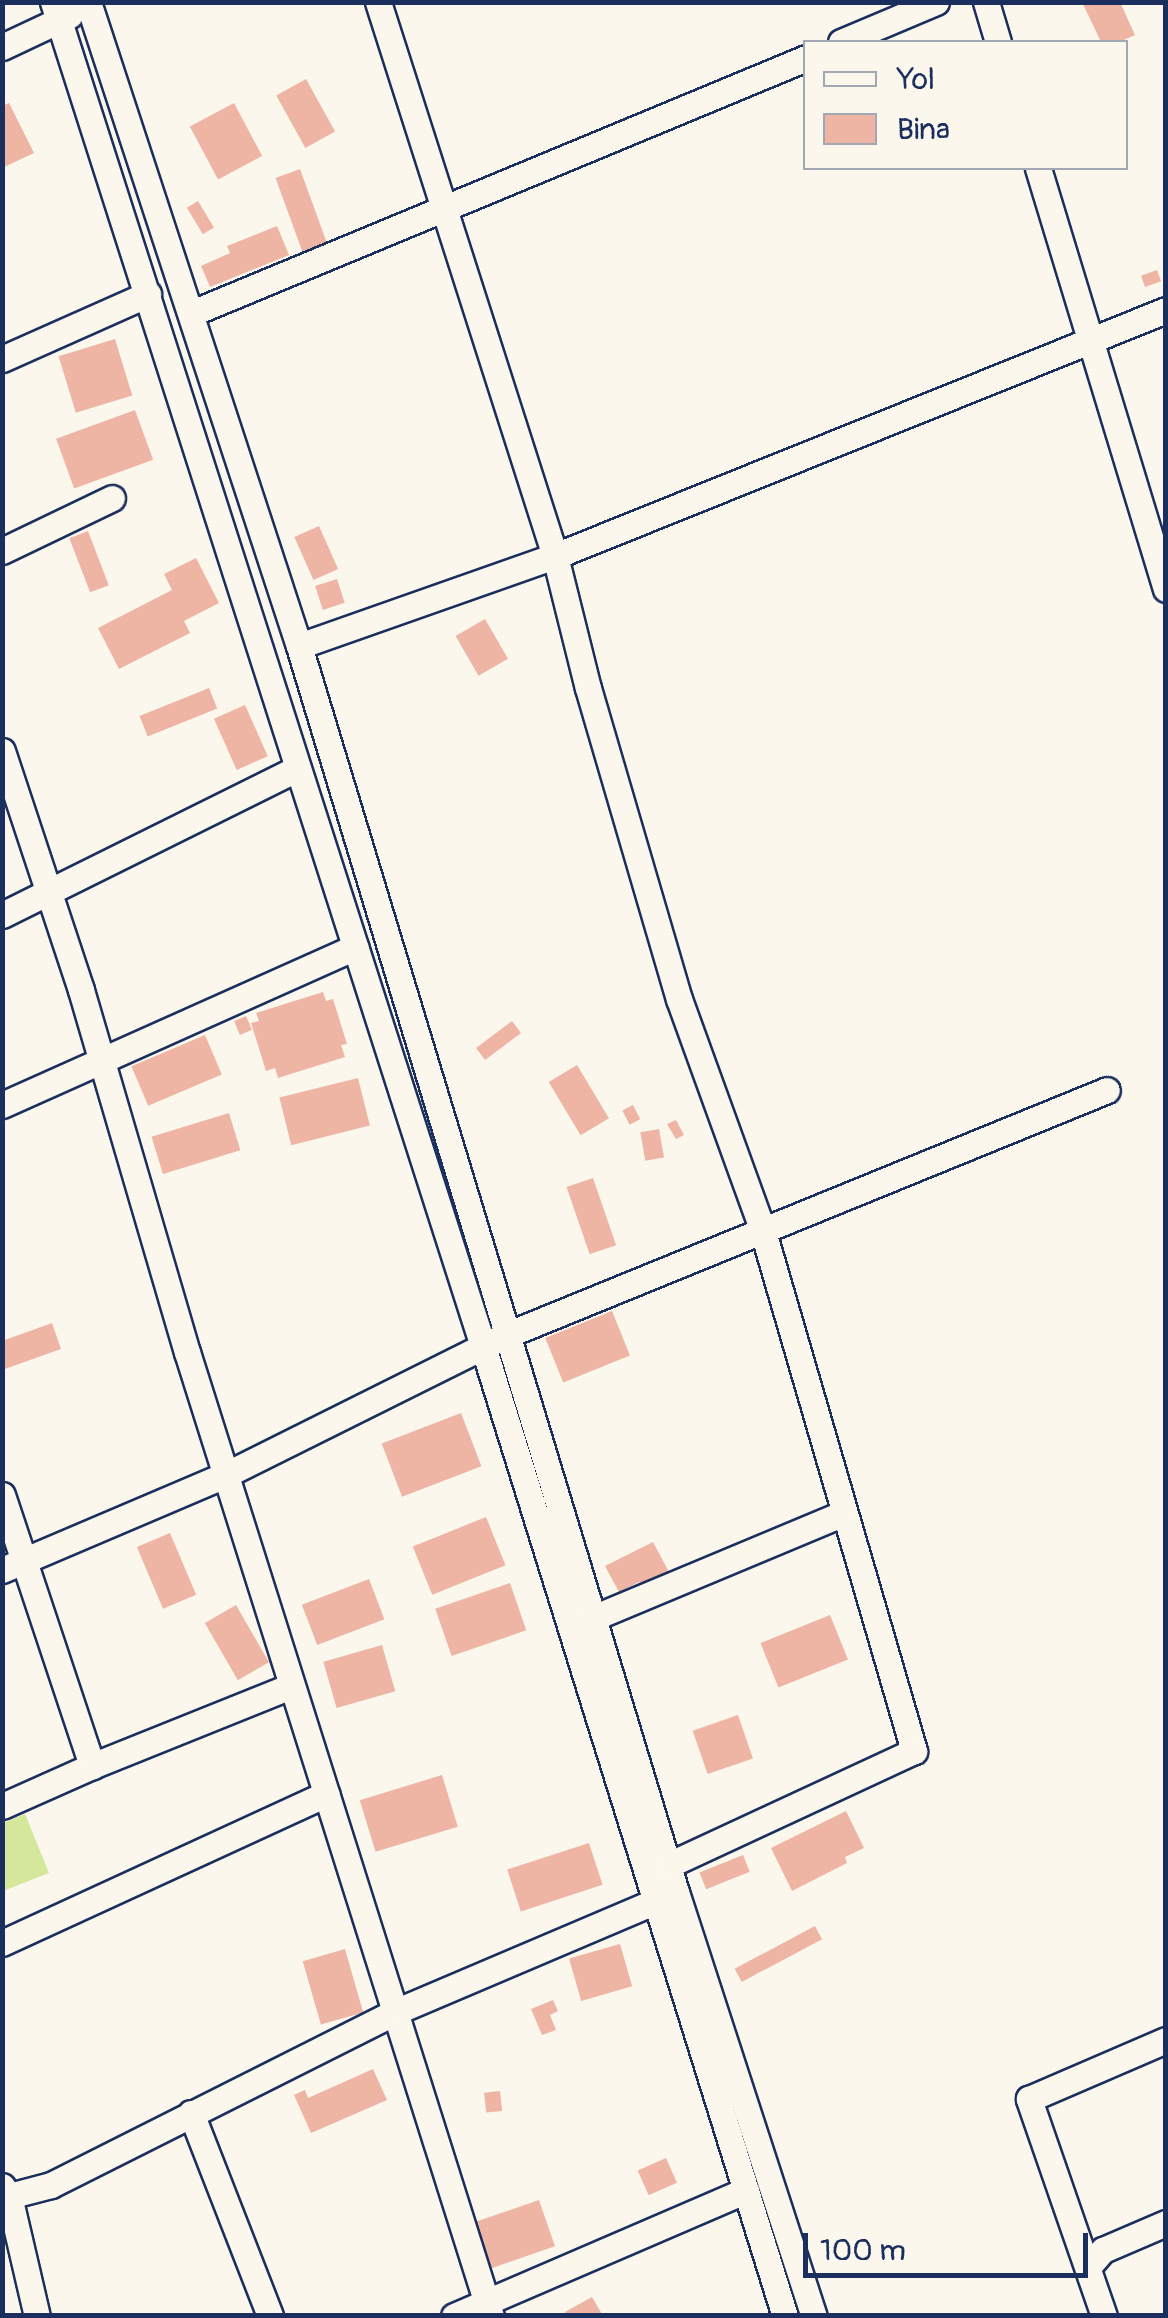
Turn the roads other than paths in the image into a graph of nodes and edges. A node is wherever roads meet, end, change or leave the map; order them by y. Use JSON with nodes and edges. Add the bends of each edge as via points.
{"nodes":[{"id":1,"x":378,"y":2,"type":"edge"},
{"id":2,"x":936,"y":2,"type":"edge"},
{"id":3,"x":986,"y":2,"type":"edge"},
{"id":4,"x":91,"y":4,"type":"edge"},
{"id":5,"x":56,"y":11,"type":"edge"},
{"id":6,"x":846,"y":40,"type":"edge"},
{"id":7,"x":997,"y":40,"type":"edge"},
{"id":8,"x":2,"y":46,"type":"edge"},
{"id":9,"x":803,"y":59,"type":"edge"},
{"id":10,"x":1039,"y":170,"type":"edge"},
{"id":11,"x":443,"y":211,"type":"junction"},
{"id":12,"x":148,"y":294,"type":"junction"},
{"id":13,"x":1166,"y":310,"type":"edge"},
{"id":14,"x":192,"y":313,"type":"junction"},
{"id":15,"x":1092,"y":341,"type":"junction"},
{"id":16,"x":2,"y":359,"type":"edge"},
{"id":17,"x":112,"y":498,"type":"dead end"},
{"id":18,"x":2,"y":551,"type":"edge"},
{"id":19,"x":555,"y":556,"type":"junction"},
{"id":20,"x":1166,"y":589,"type":"edge"},
{"id":21,"x":299,"y":646,"type":"junction"},
{"id":22,"x":2,"y":751,"type":"edge"},
{"id":23,"x":298,"y":768,"type":"junction"},
{"id":24,"x":49,"y":892,"type":"junction"},
{"id":25,"x":2,"y":915,"type":"edge"},
{"id":26,"x":355,"y":947,"type":"junction"},
{"id":27,"x":102,"y":1061,"type":"junction"},
{"id":28,"x":1107,"y":1090,"type":"dead end"},
{"id":29,"x":2,"y":1105,"type":"edge"},
{"id":30,"x":762,"y":1228,"type":"junction"},
{"id":31,"x":493,"y":1341,"type":"junction"},
{"id":32,"x":225,"y":1476,"type":"junction"},
{"id":33,"x":2,"y":1495,"type":"edge"},
{"id":34,"x":842,"y":1514,"type":"junction"},
{"id":35,"x":14,"y":1565,"type":"edge"},
{"id":36,"x":593,"y":1618,"type":"junction"},
{"id":37,"x":291,"y":1686,"type":"junction"},
{"id":38,"x":92,"y":1766,"type":"junction"},
{"id":39,"x":326,"y":1794,"type":"junction"},
{"id":40,"x":2,"y":1806,"type":"edge"},
{"id":41,"x":668,"y":1865,"type":"junction"},
{"id":42,"x":654,"y":1902,"type":"junction"},
{"id":43,"x":2,"y":1943,"type":"edge"},
{"id":44,"x":397,"y":2011,"type":"junction"},
{"id":45,"x":1166,"y":2040,"type":"edge"},
{"id":46,"x":191,"y":2113,"type":"junction"},
{"id":47,"x":746,"y":2190,"type":"junction"},
{"id":48,"x":6,"y":2191,"type":"edge"},
{"id":49,"x":1166,"y":2223,"type":"edge"},
{"id":50,"x":1088,"y":2267,"type":"junction"},
{"id":51,"x":488,"y":2309,"type":"edge"},
{"id":52,"x":36,"y":2316,"type":"edge"},
{"id":53,"x":270,"y":2316,"type":"edge"},
{"id":54,"x":454,"y":2316,"type":"edge"},
{"id":55,"x":785,"y":2316,"type":"edge"},
{"id":56,"x":814,"y":2316,"type":"edge"},
{"id":57,"x":1104,"y":2316,"type":"edge"}],
"edges":[{"from":1,"to":11,"type":"street"},
{"from":2,"to":6,"type":"street"},
{"from":3,"to":7,"type":"street"},
{"from":4,"to":5,"type":"street"},
{"from":4,"to":14,"type":"street"},
{"from":5,"to":8,"type":"street"},
{"from":5,"to":12,"type":"street"},
{"from":9,"to":11,"type":"street"},
{"from":10,"to":15,"type":"street"},
{"from":11,"to":14,"type":"street"},
{"from":11,"to":19,"type":"street"},
{"from":12,"to":16,"type":"street"},
{"from":12,"to":23,"type":"street"},
{"from":13,"to":15,"type":"street"},
{"from":14,"to":21,"type":"street"},
{"from":15,"to":19,"type":"street"},
{"from":15,"to":20,"type":"street"},
{"from":17,"to":18,"type":"street"},
{"from":19,"to":21,"type":"street"},
{"from":19,"to":30,"type":"street","via":[[678,1000]]},
{"from":21,"to":31,"type":"street"},
{"from":22,"to":24,"type":"street"},
{"from":23,"to":24,"type":"street"},
{"from":23,"to":26,"type":"street"},
{"from":24,"to":25,"type":"street"},
{"from":24,"to":27,"type":"street"},
{"from":26,"to":27,"type":"street"},
{"from":26,"to":31,"type":"street"},
{"from":27,"to":29,"type":"street"},
{"from":27,"to":32,"type":"street"},
{"from":28,"to":30,"type":"street"},
{"from":30,"to":31,"type":"street"},
{"from":30,"to":34,"type":"street"},
{"from":31,"to":32,"type":"street"},
{"from":31,"to":36,"type":"street"},
{"from":31,"to":42,"type":"street"},
{"from":32,"to":35,"type":"street"},
{"from":32,"to":37,"type":"street"},
{"from":33,"to":35,"type":"street"},
{"from":34,"to":36,"type":"street"},
{"from":34,"to":41,"type":"street","via":[[914,1750]]},
{"from":35,"to":38,"type":"street"},
{"from":36,"to":41,"type":"street"},
{"from":37,"to":38,"type":"street"},
{"from":37,"to":39,"type":"street"},
{"from":38,"to":40,"type":"street"},
{"from":39,"to":43,"type":"street"},
{"from":39,"to":44,"type":"street"},
{"from":41,"to":56,"type":"street"},
{"from":42,"to":44,"type":"street"},
{"from":42,"to":47,"type":"street"},
{"from":44,"to":46,"type":"street"},
{"from":44,"to":51,"type":"street"},
{"from":45,"to":50,"type":"street","via":[[1028,2099]]},
{"from":46,"to":48,"type":"street","via":[[51,2185]]},
{"from":46,"to":53,"type":"street"},
{"from":47,"to":51,"type":"street"},
{"from":47,"to":55,"type":"street"},
{"from":48,"to":52,"type":"street"},
{"from":49,"to":50,"type":"street","via":[[1102,2250]]},
{"from":50,"to":57,"type":"street"},
{"from":51,"to":54,"type":"street"}]}
